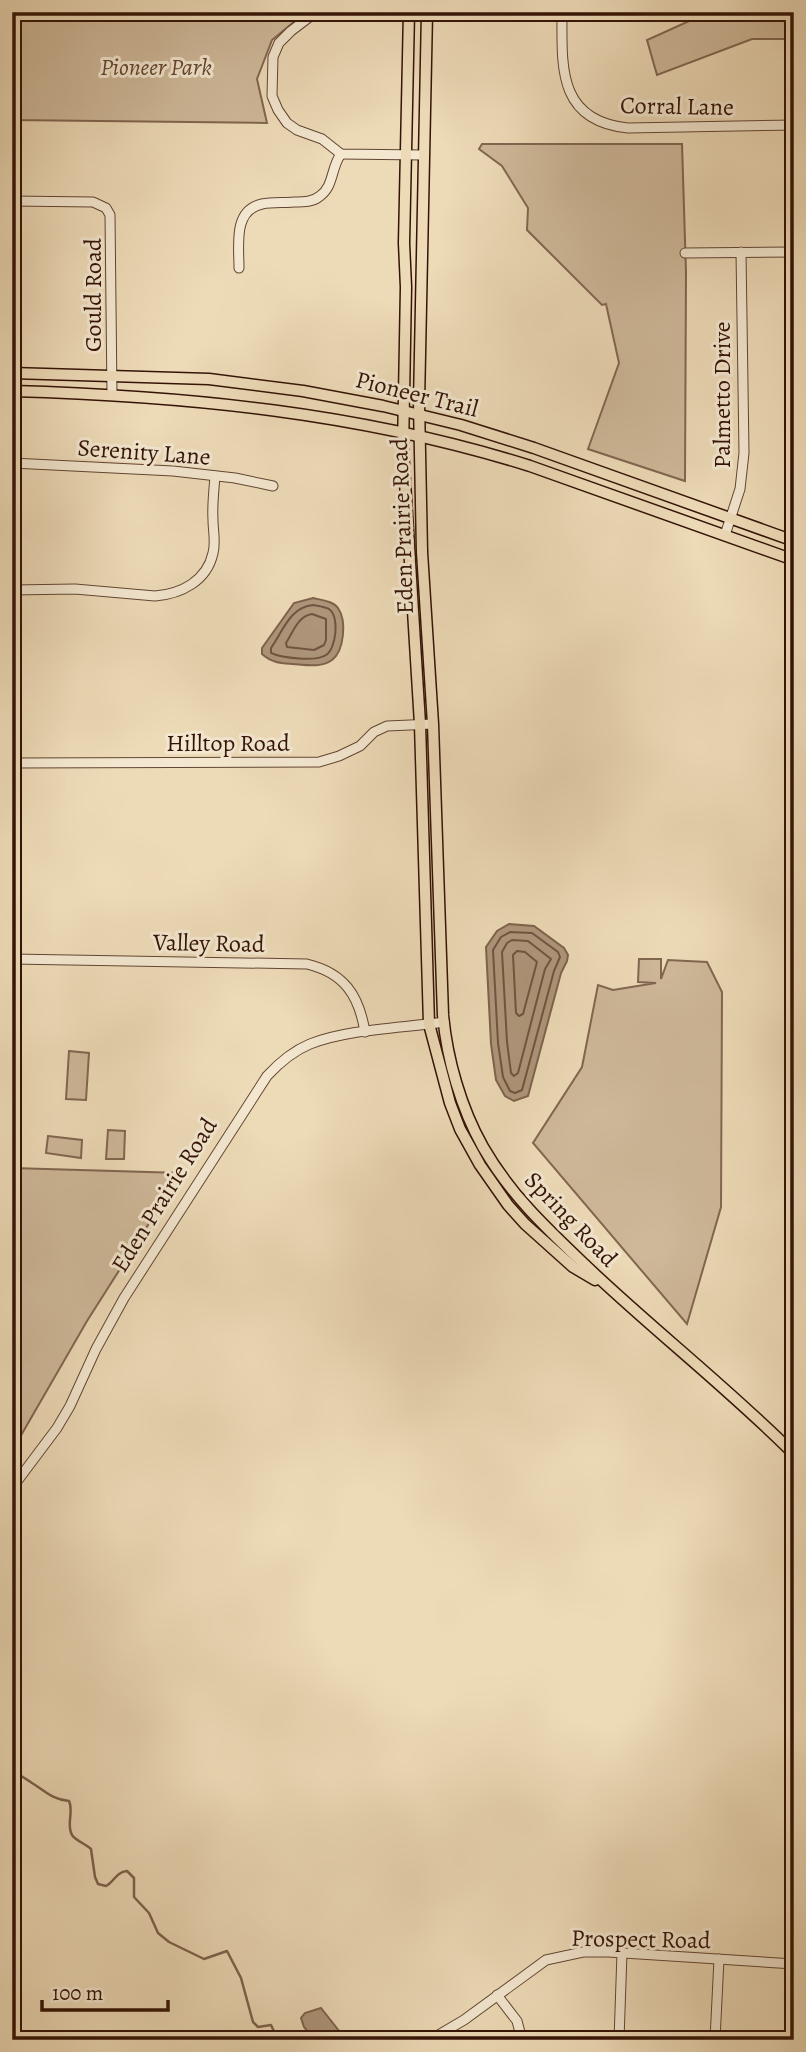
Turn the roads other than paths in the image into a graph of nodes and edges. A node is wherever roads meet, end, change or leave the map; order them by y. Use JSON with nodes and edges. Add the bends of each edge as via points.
{"nodes":[{"id":1,"x":316,"y":12,"type":"edge"},
{"id":2,"x":409,"y":12,"type":"edge"},
{"id":3,"x":427,"y":12,"type":"edge"},
{"id":4,"x":562,"y":12,"type":"edge"},
{"id":5,"x":794,"y":125,"type":"edge"},
{"id":6,"x":341,"y":154,"type":"junction"},
{"id":7,"x":405,"y":155,"type":"junction"},
{"id":8,"x":424,"y":155,"type":"junction"},
{"id":9,"x":12,"y":201,"type":"edge"},
{"id":10,"x":741,"y":252,"type":"junction"},
{"id":11,"x":794,"y":252,"type":"edge"},
{"id":12,"x":685,"y":253,"type":"dead end"},
{"id":13,"x":239,"y":268,"type":"dead end"},
{"id":14,"x":12,"y":373,"type":"edge"},
{"id":15,"x":112,"y":375,"type":"junction"},
{"id":16,"x":12,"y":391,"type":"edge"},
{"id":17,"x":112,"y":395,"type":"junction"},
{"id":18,"x":403,"y":411,"type":"junction"},
{"id":19,"x":420,"y":414,"type":"junction"},
{"id":20,"x":403,"y":433,"type":"junction"},
{"id":21,"x":420,"y":436,"type":"junction"},
{"id":22,"x":12,"y":463,"type":"edge"},
{"id":23,"x":215,"y":476,"type":"junction"},
{"id":24,"x":273,"y":486,"type":"dead end"},
{"id":25,"x":731,"y":519,"type":"junction"},
{"id":26,"x":725,"y":535,"type":"junction"},
{"id":27,"x":794,"y":541,"type":"edge"},
{"id":28,"x":794,"y":560,"type":"edge"},
{"id":29,"x":12,"y":590,"type":"edge"},
{"id":30,"x":420,"y":724,"type":"junction"},
{"id":31,"x":433,"y":724,"type":"junction"},
{"id":32,"x":12,"y":763,"type":"edge"},
{"id":33,"x":12,"y":959,"type":"edge"},
{"id":34,"x":444,"y":1022,"type":"junction"},
{"id":35,"x":429,"y":1024,"type":"junction"},
{"id":36,"x":365,"y":1032,"type":"junction"},
{"id":37,"x":610,"y":1288,"type":"junction"},
{"id":38,"x":794,"y":1454,"type":"edge"},
{"id":39,"x":12,"y":1488,"type":"edge"},
{"id":40,"x":622,"y":1954,"type":"junction"},
{"id":41,"x":719,"y":1959,"type":"junction"},
{"id":42,"x":794,"y":1964,"type":"edge"},
{"id":43,"x":498,"y":1995,"type":"junction"},
{"id":44,"x":430,"y":2040,"type":"edge"},
{"id":45,"x":522,"y":2040,"type":"edge"},
{"id":46,"x":619,"y":2040,"type":"edge"},
{"id":47,"x":715,"y":2040,"type":"edge"}],
"edges":[{"from":1,"to":6,"type":"street","via":[[278,43],[272,96],[287,122]]},
{"from":2,"to":7,"type":"main road","name":"Eden Prairie Road"},
{"from":3,"to":8,"type":"main road","name":"Eden Prairie Road"},
{"from":4,"to":5,"type":"street","name":"Corral Lane","via":[[566,83],[582,109],[604,123],[628,128]]},
{"from":6,"to":7,"type":"street"},
{"from":6,"to":13,"type":"street","via":[[321,196],[306,202],[264,203],[246,212],[239,232]]},
{"from":7,"to":8,"type":"street"},
{"from":7,"to":18,"type":"main road","name":"Eden Prairie Road"},
{"from":8,"to":19,"type":"main road","name":"Eden Prairie Road"},
{"from":9,"to":15,"type":"street","name":"Gould Road","via":[[110,205]]},
{"from":10,"to":11,"type":"street"},
{"from":10,"to":12,"type":"street"},
{"from":10,"to":25,"type":"street","name":"Palmetto Drive","via":[[744,453]]},
{"from":14,"to":15,"type":"main road","name":"Pioneer Trail"},
{"from":15,"to":17,"type":"street","name":"Gould Road"},
{"from":15,"to":18,"type":"main road","name":"Pioneer Trail","via":[[260,385]]},
{"from":16,"to":17,"type":"main road","name":"Pioneer Trail"},
{"from":17,"to":20,"type":"main road","name":"Pioneer Trail","via":[[251,406]]},
{"from":18,"to":19,"type":"main road","name":"Pioneer Trail"},
{"from":18,"to":20,"type":"main road","name":"Eden Prairie Road"},
{"from":19,"to":21,"type":"main road","name":"Eden Prairie Road"},
{"from":19,"to":25,"type":"main road","name":"Pioneer Trail","via":[[534,448]]},
{"from":20,"to":21,"type":"main road","name":"Pioneer Trail"},
{"from":20,"to":30,"type":"main road","name":"Eden Prairie Road"},
{"from":21,"to":26,"type":"main road","name":"Pioneer Trail","via":[[518,463]]},
{"from":21,"to":31,"type":"main road","name":"Eden Prairie Road"},
{"from":22,"to":23,"type":"street","name":"Serenity Lane"},
{"from":23,"to":24,"type":"street","name":"Serenity Lane"},
{"from":23,"to":29,"type":"street","via":[[213,554],[190,587],[155,596],[97,590]]},
{"from":25,"to":26,"type":"street","name":"Palmetto Drive"},
{"from":25,"to":27,"type":"main road","name":"Pioneer Trail"},
{"from":26,"to":28,"type":"main road","name":"Pioneer Trail"},
{"from":30,"to":31,"type":"street","name":"Hilltop Road"},
{"from":30,"to":32,"type":"street","name":"Hilltop Road","via":[[387,726],[360,746],[319,762]]},
{"from":30,"to":35,"type":"main road","name":"Eden Prairie Road"},
{"from":31,"to":34,"type":"main road","name":"Eden Prairie Road"},
{"from":33,"to":36,"type":"street","name":"Valley Road","via":[[307,964],[337,976],[353,993]]},
{"from":34,"to":35,"type":"street","name":"Eden Prairie Road"},
{"from":34,"to":37,"type":"main road","name":"Spring Road","via":[[457,1081],[481,1145],[536,1219]]},
{"from":35,"to":36,"type":"street","name":"Eden Prairie Road"},
{"from":35,"to":37,"type":"main road","name":"Spring Road","via":[[460,1129],[494,1185],[543,1241],[573,1267]]},
{"from":36,"to":39,"type":"street","name":"Eden Prairie Road","via":[[309,1044],[267,1076],[253,1094],[108,1325],[57,1428]]},
{"from":37,"to":38,"type":"main road","name":"Spring Road"},
{"from":40,"to":41,"type":"street","name":"Prospect Road"},
{"from":40,"to":43,"type":"street","name":"Prospect Road","via":[[583,1952],[546,1961]]},
{"from":40,"to":46,"type":"street"},
{"from":41,"to":42,"type":"street","name":"Prospect Road"},
{"from":41,"to":47,"type":"street"},
{"from":43,"to":44,"type":"street","name":"Prospect Road"},
{"from":43,"to":45,"type":"street","via":[[517,2021]]}]}
